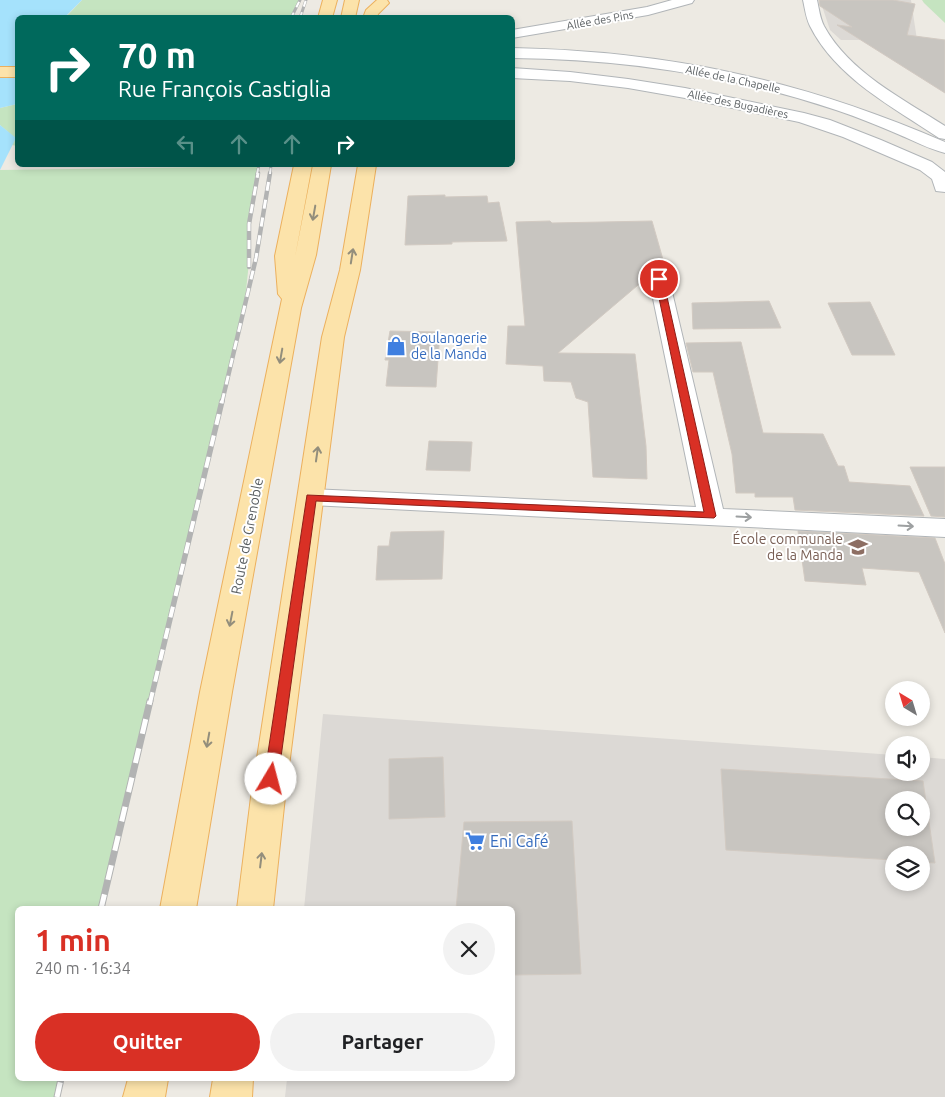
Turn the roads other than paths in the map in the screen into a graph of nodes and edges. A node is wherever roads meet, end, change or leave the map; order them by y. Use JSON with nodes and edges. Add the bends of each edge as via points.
{"nodes":[{"id":1,"x":330,"y":0,"type":"edge"},
{"id":2,"x":352,"y":0,"type":"edge"},
{"id":3,"x":687,"y":0,"type":"edge"},
{"id":4,"x":810,"y":0,"type":"edge"},
{"id":5,"x":382,"y":1,"type":"edge"},
{"id":6,"x":326,"y":15,"type":"edge"},
{"id":7,"x":349,"y":15,"type":"edge"},
{"id":8,"x":370,"y":15,"type":"edge"},
{"id":9,"x":381,"y":15,"type":"edge"},
{"id":10,"x":515,"y":34,"type":"edge"},
{"id":11,"x":515,"y":53,"type":"edge"},
{"id":12,"x":0,"y":72,"type":"edge"},
{"id":13,"x":15,"y":72,"type":"edge"},
{"id":14,"x":515,"y":73,"type":"edge"},
{"id":15,"x":919,"y":116,"type":"junction"},
{"id":16,"x":895,"y":126,"type":"junction"},
{"id":17,"x":945,"y":134,"type":"edge"},
{"id":18,"x":945,"y":148,"type":"edge"},
{"id":19,"x":302,"y":167,"type":"edge"},
{"id":20,"x":322,"y":167,"type":"edge"},
{"id":21,"x":367,"y":167,"type":"edge"},
{"id":22,"x":943,"y":187,"type":"dead end"},
{"id":23,"x":343,"y":194,"type":"dead end"},
{"id":24,"x":659,"y":279,"type":"dead end"},
{"id":25,"x":290,"y":308,"type":"junction"},
{"id":26,"x":334,"y":338,"type":"junction"},
{"id":27,"x":311,"y":497,"type":"junction"},
{"id":28,"x":710,"y":516,"type":"junction"},
{"id":29,"x":945,"y":528,"type":"edge"},
{"id":30,"x":179,"y":906,"type":"edge"},
{"id":31,"x":254,"y":906,"type":"edge"},
{"id":32,"x":148,"y":1081,"type":"edge"},
{"id":33,"x":233,"y":1081,"type":"edge"},
{"id":34,"x":144,"y":1097,"type":"edge"},
{"id":35,"x":231,"y":1097,"type":"edge"}],
"edges":[{"from":1,"to":6,"type":"main road"},
{"from":2,"to":7,"type":"main road"},
{"from":3,"to":10,"type":"street","name":"Allée des Pins","via":[[648,12]]},
{"from":4,"to":15,"type":"street","via":[[816,24],[831,47],[856,71]]},
{"from":5,"to":8,"type":"main road"},
{"from":5,"to":9,"type":"main road"},
{"from":11,"to":16,"type":"street","name":"Allée de la Chapelle","via":[[605,56],[704,72],[815,98]]},
{"from":12,"to":13,"type":"main road"},
{"from":14,"to":22,"type":"street","name":"Allée des Bugadières","via":[[636,84],[805,119],[926,166],[938,174]]},
{"from":15,"to":16,"type":"street"},
{"from":15,"to":17,"type":"street"},
{"from":16,"to":18,"type":"street","name":"Allée de la Chapelle"},
{"from":19,"to":25,"type":"main road","via":[[285,256]]},
{"from":20,"to":25,"type":"main road","name":"Route de Grenoble","one_way":true,"via":[[306,255]]},
{"from":26,"to":21,"type":"main road","one_way":true,"via":[[350,270]]},
{"from":23,"to":26,"type":"main road","via":[[333,270]]},
{"from":24,"to":28,"type":"street"},
{"from":25,"to":30,"type":"main road","name":"Route de Grenoble","one_way":true},
{"from":27,"to":26,"type":"main road","one_way":true},
{"from":27,"to":28,"type":"street"},
{"from":31,"to":27,"type":"main road","one_way":true},
{"from":28,"to":29,"type":"street","one_way":true},
{"from":32,"to":34,"type":"main road"},
{"from":33,"to":35,"type":"main road"}]}
